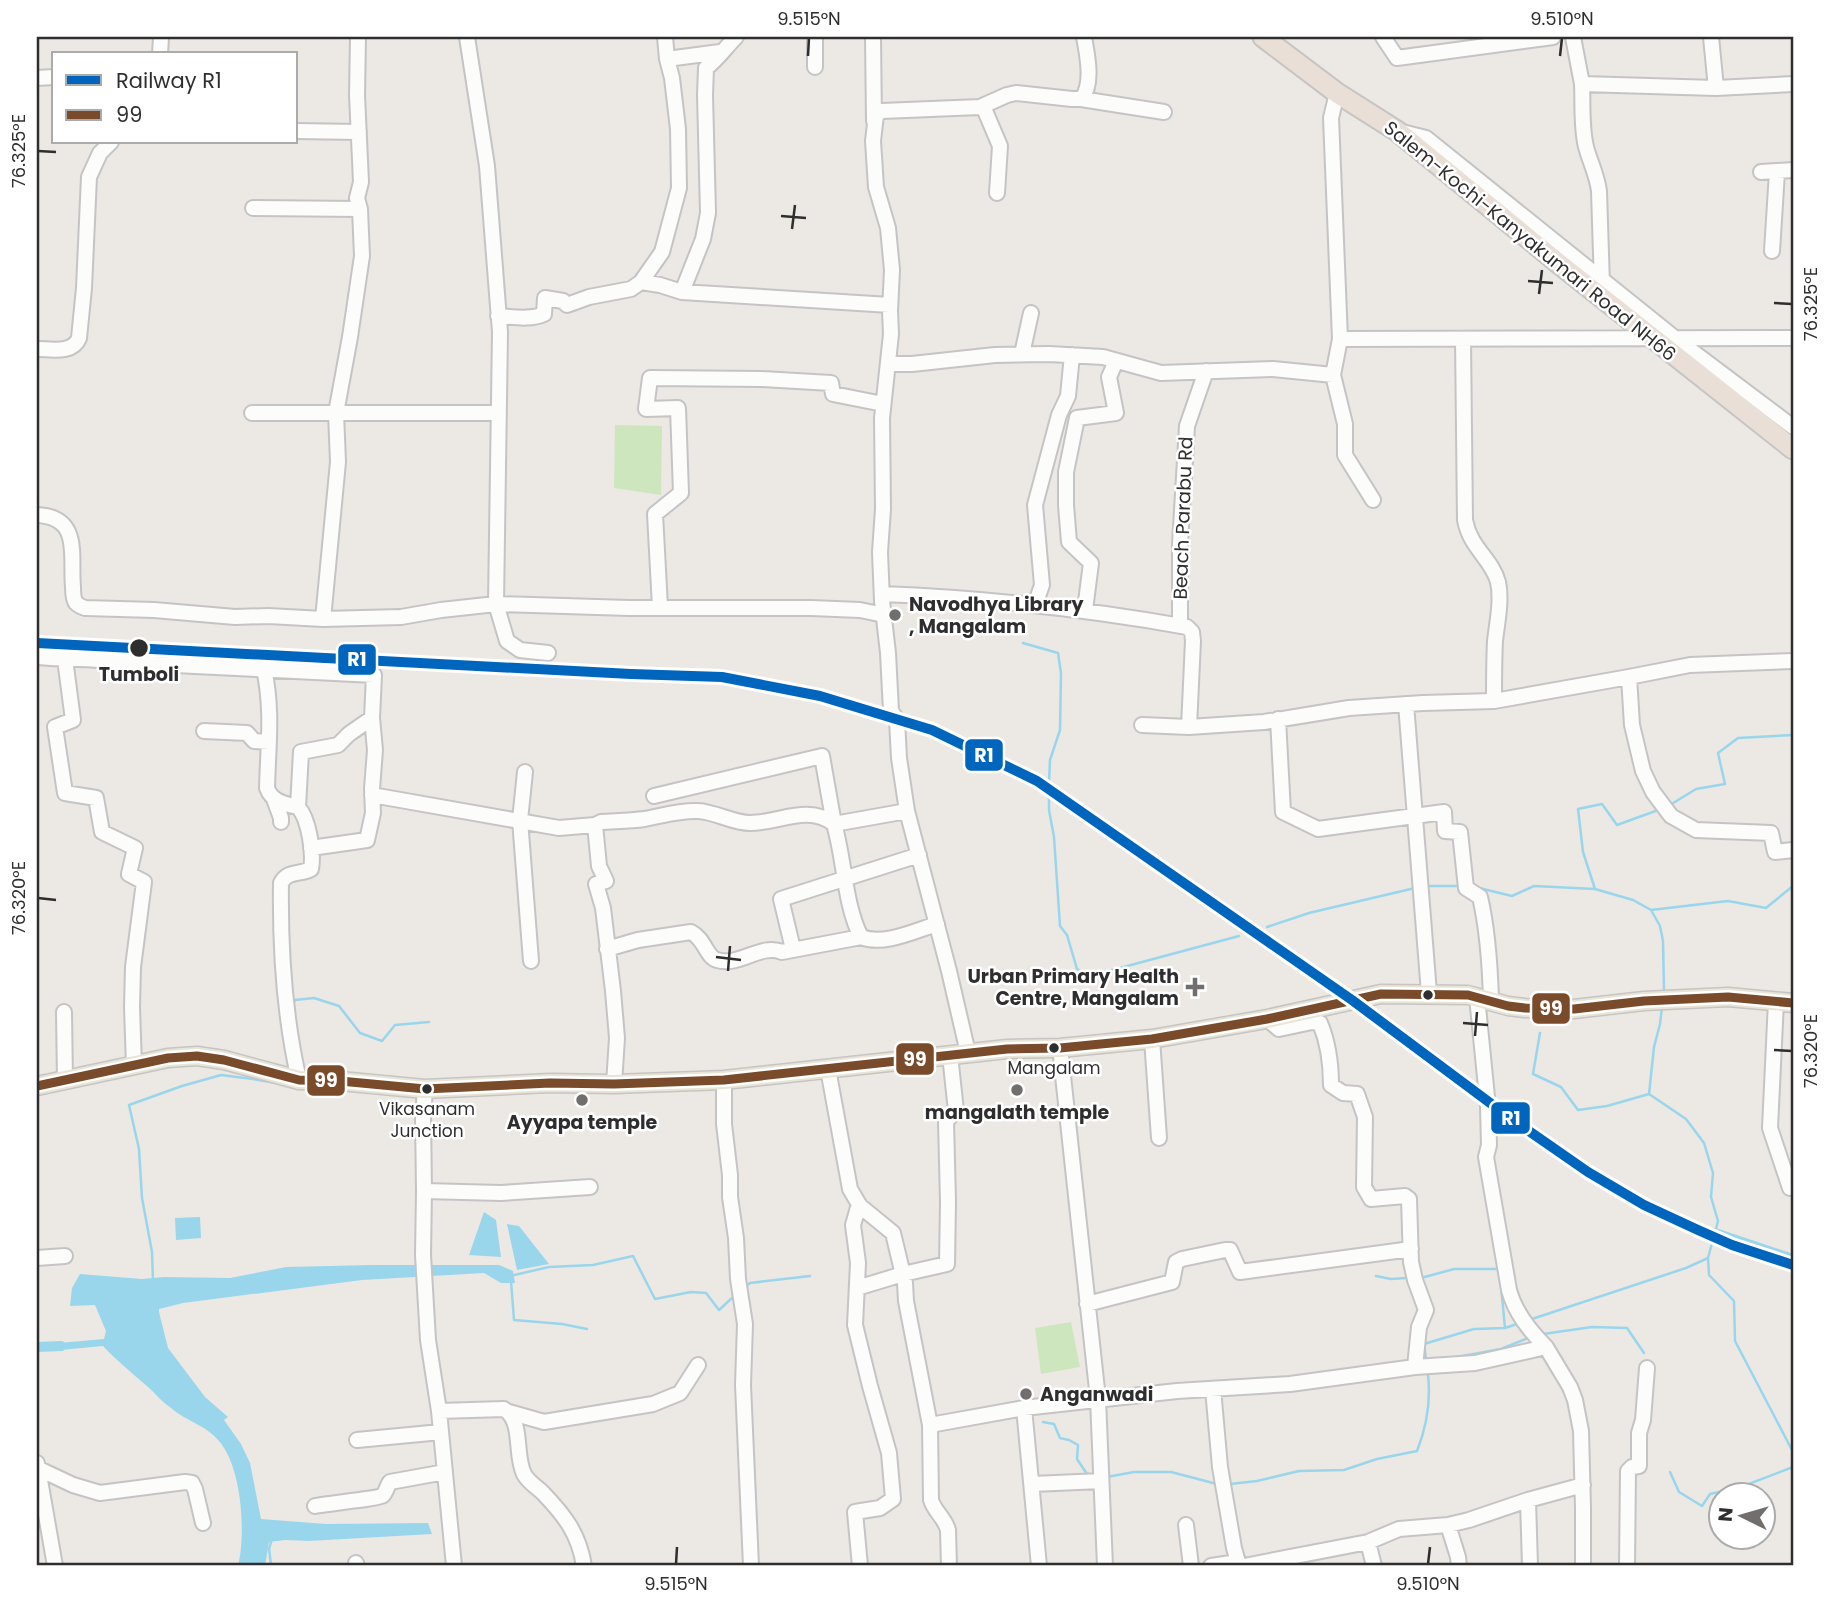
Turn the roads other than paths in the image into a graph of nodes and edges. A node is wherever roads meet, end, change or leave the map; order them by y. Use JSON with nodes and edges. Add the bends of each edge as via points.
{"nodes":[{"id":1,"x":358,"y":37,"type":"edge"},
{"id":2,"x":467,"y":37,"type":"edge"},
{"id":3,"x":665,"y":37,"type":"edge"},
{"id":4,"x":736,"y":37,"type":"edge"},
{"id":5,"x":815,"y":37,"type":"edge"},
{"id":6,"x":873,"y":37,"type":"edge"},
{"id":7,"x":1084,"y":37,"type":"edge"},
{"id":8,"x":1264,"y":37,"type":"edge"},
{"id":9,"x":1383,"y":37,"type":"edge"},
{"id":10,"x":1553,"y":37,"type":"edge"},
{"id":11,"x":1573,"y":37,"type":"edge"},
{"id":12,"x":1711,"y":37,"type":"edge"},
{"id":13,"x":720,"y":52,"type":"junction"},
{"id":14,"x":667,"y":59,"type":"junction"},
{"id":15,"x":815,"y":67,"type":"dead end"},
{"id":16,"x":1582,"y":84,"type":"junction"},
{"id":17,"x":1793,"y":84,"type":"edge"},
{"id":18,"x":1716,"y":88,"type":"junction"},
{"id":19,"x":1337,"y":93,"type":"junction"},
{"id":20,"x":1081,"y":99,"type":"junction"},
{"id":21,"x":983,"y":106,"type":"junction"},
{"id":22,"x":1164,"y":112,"type":"dead end"},
{"id":23,"x":874,"y":121,"type":"junction"},
{"id":24,"x":298,"y":131,"type":"edge"},
{"id":25,"x":359,"y":132,"type":"junction"},
{"id":26,"x":109,"y":144,"type":"edge"},
{"id":27,"x":1793,"y":170,"type":"edge"},
{"id":28,"x":1777,"y":172,"type":"junction"},
{"id":29,"x":1761,"y":173,"type":"dead end"},
{"id":30,"x":997,"y":193,"type":"dead end"},
{"id":31,"x":253,"y":208,"type":"dead end"},
{"id":32,"x":360,"y":209,"type":"junction"},
{"id":33,"x":1772,"y":251,"type":"dead end"},
{"id":34,"x":641,"y":282,"type":"junction"},
{"id":35,"x":1602,"y":288,"type":"junction"},
{"id":36,"x":681,"y":292,"type":"junction"},
{"id":37,"x":890,"y":305,"type":"junction"},
{"id":38,"x":1031,"y":313,"type":"dead end"},
{"id":39,"x":498,"y":316,"type":"junction"},
{"id":40,"x":1793,"y":338,"type":"edge"},
{"id":41,"x":1340,"y":339,"type":"junction"},
{"id":42,"x":1463,"y":339,"type":"junction"},
{"id":43,"x":1654,"y":339,"type":"junction"},
{"id":44,"x":1676,"y":339,"type":"junction"},
{"id":45,"x":37,"y":349,"type":"edge"},
{"id":46,"x":1022,"y":354,"type":"junction"},
{"id":47,"x":1072,"y":355,"type":"junction"},
{"id":48,"x":1116,"y":361,"type":"junction"},
{"id":49,"x":889,"y":364,"type":"junction"},
{"id":50,"x":1206,"y":371,"type":"junction"},
{"id":51,"x":1334,"y":375,"type":"junction"},
{"id":52,"x":883,"y":404,"type":"junction"},
{"id":53,"x":252,"y":413,"type":"dead end"},
{"id":54,"x":336,"y":413,"type":"junction"},
{"id":55,"x":499,"y":413,"type":"junction"},
{"id":56,"x":1793,"y":427,"type":"edge"},
{"id":57,"x":1793,"y":450,"type":"edge"},
{"id":58,"x":1373,"y":500,"type":"dead end"},
{"id":59,"x":37,"y":515,"type":"edge"},
{"id":60,"x":882,"y":594,"type":"junction"},
{"id":61,"x":496,"y":604,"type":"junction"},
{"id":62,"x":1035,"y":605,"type":"junction"},
{"id":63,"x":660,"y":607,"type":"junction"},
{"id":64,"x":1086,"y":610,"type":"junction"},
{"id":65,"x":884,"y":615,"type":"junction"},
{"id":66,"x":323,"y":620,"type":"junction"},
{"id":67,"x":1180,"y":626,"type":"junction"},
{"id":68,"x":548,"y":653,"type":"dead end"},
{"id":69,"x":37,"y":657,"type":"edge"},
{"id":70,"x":65,"y":659,"type":"junction"},
{"id":71,"x":1793,"y":661,"type":"edge"},
{"id":72,"x":264,"y":669,"type":"junction"},
{"id":73,"x":1629,"y":677,"type":"junction"},
{"id":74,"x":1494,"y":701,"type":"junction"},
{"id":75,"x":1406,"y":705,"type":"junction"},
{"id":76,"x":372,"y":718,"type":"junction"},
{"id":77,"x":1278,"y":719,"type":"junction"},
{"id":78,"x":1142,"y":725,"type":"dead end"},
{"id":79,"x":1189,"y":727,"type":"junction"},
{"id":80,"x":204,"y":731,"type":"dead end"},
{"id":81,"x":269,"y":742,"type":"junction"},
{"id":82,"x":525,"y":772,"type":"dead end"},
{"id":83,"x":372,"y":795,"type":"junction"},
{"id":84,"x":654,"y":796,"type":"dead end"},
{"id":85,"x":274,"y":799,"type":"junction"},
{"id":86,"x":298,"y":807,"type":"junction"},
{"id":87,"x":907,"y":811,"type":"junction"},
{"id":88,"x":1415,"y":816,"type":"junction"},
{"id":89,"x":520,"y":820,"type":"junction"},
{"id":90,"x":281,"y":822,"type":"dead end"},
{"id":91,"x":834,"y":824,"type":"junction"},
{"id":92,"x":595,"y":825,"type":"junction"},
{"id":93,"x":311,"y":848,"type":"junction"},
{"id":94,"x":1793,"y":850,"type":"edge"},
{"id":95,"x":919,"y":855,"type":"junction"},
{"id":96,"x":845,"y":879,"type":"junction"},
{"id":97,"x":937,"y":924,"type":"junction"},
{"id":98,"x":861,"y":937,"type":"junction"},
{"id":99,"x":607,"y":948,"type":"junction"},
{"id":100,"x":793,"y":949,"type":"junction"},
{"id":101,"x":531,"y":961,"type":"dead end"},
{"id":102,"x":1429,"y":993,"type":"junction"},
{"id":103,"x":1484,"y":999,"type":"junction"},
{"id":104,"x":1784,"y":1002,"type":"edge"},
{"id":105,"x":64,"y":1012,"type":"dead end"},
{"id":106,"x":1267,"y":1020,"type":"junction"},
{"id":107,"x":1152,"y":1039,"type":"junction"},
{"id":108,"x":1059,"y":1048,"type":"junction"},
{"id":109,"x":959,"y":1054,"type":"junction"},
{"id":110,"x":134,"y":1066,"type":"junction"},
{"id":111,"x":828,"y":1069,"type":"junction"},
{"id":112,"x":65,"y":1080,"type":"junction"},
{"id":113,"x":299,"y":1080,"type":"junction"},
{"id":114,"x":724,"y":1080,"type":"junction"},
{"id":115,"x":614,"y":1084,"type":"junction"},
{"id":116,"x":37,"y":1086,"type":"edge"},
{"id":117,"x":425,"y":1088,"type":"junction"},
{"id":118,"x":1159,"y":1138,"type":"dead end"},
{"id":119,"x":590,"y":1187,"type":"dead end"},
{"id":120,"x":1790,"y":1188,"type":"dead end"},
{"id":121,"x":424,"y":1191,"type":"junction"},
{"id":122,"x":859,"y":1204,"type":"junction"},
{"id":123,"x":1411,"y":1249,"type":"junction"},
{"id":124,"x":65,"y":1256,"type":"dead end"},
{"id":125,"x":37,"y":1258,"type":"edge"},
{"id":126,"x":903,"y":1274,"type":"junction"},
{"id":127,"x":857,"y":1289,"type":"junction"},
{"id":128,"x":1087,"y":1304,"type":"junction"},
{"id":129,"x":1546,"y":1347,"type":"junction"},
{"id":130,"x":698,"y":1365,"type":"dead end"},
{"id":131,"x":1415,"y":1367,"type":"junction"},
{"id":132,"x":1647,"y":1368,"type":"dead end"},
{"id":133,"x":1213,"y":1388,"type":"junction"},
{"id":134,"x":1098,"y":1399,"type":"junction"},
{"id":135,"x":1024,"y":1409,"type":"junction"},
{"id":136,"x":439,"y":1411,"type":"junction"},
{"id":137,"x":509,"y":1412,"type":"junction"},
{"id":138,"x":930,"y":1425,"type":"junction"},
{"id":139,"x":441,"y":1432,"type":"junction"},
{"id":140,"x":357,"y":1440,"type":"dead end"},
{"id":141,"x":37,"y":1462,"type":"edge"},
{"id":142,"x":37,"y":1468,"type":"edge"},
{"id":143,"x":446,"y":1472,"type":"junction"},
{"id":144,"x":1101,"y":1480,"type":"junction"},
{"id":145,"x":1032,"y":1484,"type":"junction"},
{"id":146,"x":1583,"y":1485,"type":"junction"},
{"id":147,"x":1528,"y":1500,"type":"junction"},
{"id":148,"x":315,"y":1506,"type":"dead end"},
{"id":149,"x":204,"y":1523,"type":"dead end"},
{"id":150,"x":1186,"y":1525,"type":"dead end"},
{"id":151,"x":1448,"y":1525,"type":"junction"},
{"id":152,"x":1368,"y":1542,"type":"junction"},
{"id":153,"x":1240,"y":1565,"type":"edge"},
{"id":154,"x":55,"y":1566,"type":"edge"},
{"id":155,"x":454,"y":1566,"type":"edge"},
{"id":156,"x":584,"y":1566,"type":"edge"},
{"id":157,"x":751,"y":1566,"type":"edge"},
{"id":158,"x":860,"y":1566,"type":"edge"},
{"id":159,"x":949,"y":1566,"type":"edge"},
{"id":160,"x":1039,"y":1566,"type":"edge"},
{"id":161,"x":1105,"y":1566,"type":"edge"},
{"id":162,"x":1191,"y":1566,"type":"edge"},
{"id":163,"x":1211,"y":1566,"type":"edge"},
{"id":164,"x":1374,"y":1566,"type":"edge"},
{"id":165,"x":1459,"y":1566,"type":"edge"},
{"id":166,"x":1530,"y":1566,"type":"edge"},
{"id":167,"x":1583,"y":1566,"type":"edge"},
{"id":168,"x":1627,"y":1566,"type":"edge"}],
"edges":[{"from":1,"to":25,"type":"street"},
{"from":2,"to":39,"type":"street","via":[[487,166]]},
{"from":3,"to":14,"type":"street"},
{"from":4,"to":13,"type":"street"},
{"from":5,"to":15,"type":"street"},
{"from":6,"to":23,"type":"street"},
{"from":7,"to":20,"type":"street","via":[[1089,65]]},
{"from":8,"to":19,"type":"highway","name":"Salem-Kochi-Kanyakumari Road NH66"},
{"from":9,"to":10,"type":"street","via":[[1397,58]]},
{"from":11,"to":16,"type":"street"},
{"from":12,"to":18,"type":"street"},
{"from":13,"to":14,"type":"street"},
{"from":13,"to":36,"type":"street","via":[[706,68],[708,213],[703,239]]},
{"from":14,"to":34,"type":"street","via":[[678,129],[678,188],[662,252]]},
{"from":16,"to":18,"type":"street"},
{"from":16,"to":35,"type":"street","via":[[1586,147],[1598,179]]},
{"from":17,"to":18,"type":"street"},
{"from":19,"to":35,"type":"highway","name":"Salem-Kochi-Kanyakumari Road NH66","via":[[1397,131],[1557,262]]},
{"from":19,"to":41,"type":"street","via":[[1331,118]]},
{"from":20,"to":21,"type":"street","via":[[1016,93]]},
{"from":20,"to":22,"type":"street"},
{"from":21,"to":23,"type":"street","via":[[882,111]]},
{"from":21,"to":30,"type":"street","via":[[1000,146]]},
{"from":23,"to":37,"type":"street","via":[[876,187],[891,253]]},
{"from":24,"to":25,"type":"street"},
{"from":25,"to":32,"type":"street"},
{"from":26,"to":45,"type":"street","via":[[89,177],[79,338],[72,347]]},
{"from":27,"to":28,"type":"street"},
{"from":28,"to":29,"type":"street"},
{"from":28,"to":33,"type":"street"},
{"from":31,"to":32,"type":"street"},
{"from":32,"to":54,"type":"street","via":[[361,272]]},
{"from":34,"to":36,"type":"street"},
{"from":34,"to":39,"type":"street","via":[[631,289],[567,305],[545,298],[540,316]]},
{"from":35,"to":43,"type":"highway","name":"Salem-Kochi-Kanyakumari Road NH66"},
{"from":35,"to":44,"type":"street"},
{"from":36,"to":37,"type":"street"},
{"from":37,"to":49,"type":"street"},
{"from":38,"to":46,"type":"street"},
{"from":39,"to":55,"type":"street"},
{"from":40,"to":44,"type":"street"},
{"from":41,"to":42,"type":"street"},
{"from":41,"to":51,"type":"street"},
{"from":42,"to":43,"type":"street"},
{"from":42,"to":74,"type":"street","via":[[1465,520],[1470,538],[1497,580],[1499,593]]},
{"from":43,"to":44,"type":"street"},
{"from":43,"to":57,"type":"highway","name":"Salem-Kochi-Kanyakumari Road NH66"},
{"from":44,"to":56,"type":"street"},
{"from":46,"to":47,"type":"street"},
{"from":46,"to":49,"type":"street"},
{"from":47,"to":48,"type":"street"},
{"from":47,"to":62,"type":"street","via":[[1068,396],[1035,505],[1042,585]]},
{"from":48,"to":50,"type":"street","via":[[1155,372]]},
{"from":48,"to":64,"type":"street","via":[[1109,377],[1116,413],[1077,418],[1066,472],[1069,542],[1091,563]]},
{"from":49,"to":52,"type":"street"},
{"from":50,"to":51,"type":"street","via":[[1273,369]]},
{"from":50,"to":67,"type":"street","name":"Beach Parabu Rd","via":[[1187,426]]},
{"from":51,"to":58,"type":"street","via":[[1345,424],[1345,455]]},
{"from":52,"to":60,"type":"street"},
{"from":52,"to":63,"type":"street","via":[[833,394],[831,383],[650,378],[646,409],[678,408],[681,493],[656,514]]},
{"from":53,"to":54,"type":"street"},
{"from":54,"to":55,"type":"street"},
{"from":54,"to":66,"type":"street","via":[[338,462]]},
{"from":55,"to":61,"type":"street"},
{"from":59,"to":66,"type":"street","via":[[60,522],[70,535],[74,600],[85,608]]},
{"from":60,"to":62,"type":"street"},
{"from":60,"to":65,"type":"street"},
{"from":61,"to":63,"type":"street"},
{"from":61,"to":66,"type":"street","via":[[401,617]]},
{"from":61,"to":68,"type":"street","via":[[507,642],[520,650]]},
{"from":62,"to":64,"type":"street"},
{"from":63,"to":65,"type":"street","via":[[853,610]]},
{"from":64,"to":67,"type":"street"},
{"from":65,"to":87,"type":"street","via":[[891,711],[897,720]]},
{"from":67,"to":79,"type":"street","via":[[1192,632],[1193,641]]},
{"from":69,"to":70,"type":"street"},
{"from":70,"to":72,"type":"street"},
{"from":70,"to":110,"type":"street","via":[[73,720],[55,727],[65,793],[96,798],[102,832],[135,848],[129,874],[144,882],[133,967]]},
{"from":71,"to":73,"type":"street","via":[[1690,665]]},
{"from":72,"to":76,"type":"street","via":[[374,676]]},
{"from":72,"to":81,"type":"street"},
{"from":73,"to":74,"type":"street"},
{"from":73,"to":94,"type":"street","via":[[1632,724],[1643,771],[1671,816],[1696,831],[1771,833],[1775,852]]},
{"from":74,"to":75,"type":"street"},
{"from":75,"to":77,"type":"street"},
{"from":75,"to":88,"type":"street"},
{"from":76,"to":83,"type":"street"},
{"from":76,"to":86,"type":"street","via":[[338,745],[301,752]]},
{"from":77,"to":79,"type":"street"},
{"from":77,"to":88,"type":"street","via":[[1283,811],[1318,829]]},
{"from":78,"to":79,"type":"street"},
{"from":80,"to":81,"type":"street","via":[[247,733],[254,741]]},
{"from":81,"to":85,"type":"street","via":[[267,788]]},
{"from":82,"to":89,"type":"street"},
{"from":83,"to":89,"type":"street"},
{"from":83,"to":93,"type":"street","via":[[367,840]]},
{"from":84,"to":91,"type":"street","via":[[822,756]]},
{"from":85,"to":86,"type":"street"},
{"from":85,"to":90,"type":"street"},
{"from":86,"to":93,"type":"street","via":[[306,818]]},
{"from":87,"to":91,"type":"street"},
{"from":87,"to":95,"type":"street"},
{"from":88,"to":102,"type":"street"},
{"from":88,"to":103,"type":"street","via":[[1444,812],[1445,831],[1460,832],[1466,888],[1479,897],[1485,917],[1490,967]]},
{"from":89,"to":92,"type":"street","via":[[559,828]]},
{"from":89,"to":101,"type":"street"},
{"from":91,"to":92,"type":"street","via":[[816,815],[748,823],[717,814],[677,811]]},
{"from":91,"to":96,"type":"street"},
{"from":92,"to":99,"type":"street","via":[[599,866],[606,881],[596,884]]},
{"from":93,"to":113,"type":"street","via":[[311,869],[285,876],[281,883],[286,1007]]},
{"from":95,"to":96,"type":"street"},
{"from":95,"to":97,"type":"street"},
{"from":96,"to":98,"type":"street"},
{"from":96,"to":100,"type":"street","via":[[781,899]]},
{"from":97,"to":98,"type":"street","via":[[889,938]]},
{"from":97,"to":109,"type":"street"},
{"from":98,"to":100,"type":"street"},
{"from":99,"to":100,"type":"street","via":[[691,933],[720,962],[774,948],[782,952]]},
{"from":99,"to":115,"type":"street","via":[[617,1038]]},
{"from":102,"to":103,"type":"main road"},
{"from":102,"to":106,"type":"main road","via":[[1381,994]]},
{"from":103,"to":104,"type":"main road","via":[[1525,1008],[1574,1009],[1644,1000],[1728,997]]},
{"from":103,"to":129,"type":"street","via":[[1486,1157],[1509,1290],[1526,1325]]},
{"from":104,"to":120,"type":"street","via":[[1770,1128]]},
{"from":105,"to":112,"type":"street"},
{"from":106,"to":107,"type":"main road"},
{"from":106,"to":123,"type":"street","via":[[1279,1029],[1320,1023],[1331,1085],[1343,1093],[1357,1094],[1365,1117],[1364,1187],[1371,1199],[1409,1199]]},
{"from":107,"to":108,"type":"main road"},
{"from":107,"to":118,"type":"street"},
{"from":108,"to":109,"type":"main road"},
{"from":108,"to":128,"type":"street"},
{"from":109,"to":111,"type":"main road"},
{"from":109,"to":126,"type":"street","via":[[956,1111],[946,1121],[947,1264]]},
{"from":110,"to":112,"type":"main road"},
{"from":110,"to":113,"type":"main road","via":[[197,1056]]},
{"from":111,"to":114,"type":"main road"},
{"from":111,"to":122,"type":"street","via":[[850,1189]]},
{"from":112,"to":116,"type":"main road"},
{"from":113,"to":117,"type":"main road"},
{"from":114,"to":115,"type":"main road"},
{"from":114,"to":157,"type":"street","via":[[730,1196],[745,1324],[743,1385]]},
{"from":115,"to":117,"type":"main road"},
{"from":117,"to":121,"type":"street"},
{"from":119,"to":121,"type":"street","via":[[501,1193]]},
{"from":121,"to":136,"type":"street","via":[[428,1340]]},
{"from":122,"to":126,"type":"street","via":[[893,1233]]},
{"from":122,"to":127,"type":"street","via":[[853,1225]]},
{"from":123,"to":128,"type":"street","via":[[1240,1272],[1230,1250],[1225,1250],[1176,1262],[1171,1282]]},
{"from":123,"to":131,"type":"street","via":[[1412,1273],[1426,1310],[1419,1327]]},
{"from":124,"to":125,"type":"street"},
{"from":126,"to":127,"type":"street"},
{"from":126,"to":138,"type":"street"},
{"from":127,"to":158,"type":"street","via":[[855,1325],[888,1453],[893,1499],[880,1508],[855,1512]]},
{"from":128,"to":134,"type":"street"},
{"from":129,"to":131,"type":"street","via":[[1475,1363]]},
{"from":129,"to":146,"type":"street","via":[[1575,1400]]},
{"from":130,"to":137,"type":"street","via":[[680,1393],[653,1404],[544,1422]]},
{"from":131,"to":133,"type":"street","via":[[1290,1384]]},
{"from":132,"to":168,"type":"street","via":[[1639,1466],[1628,1471]]},
{"from":133,"to":134,"type":"street"},
{"from":133,"to":153,"type":"street","via":[[1220,1467]]},
{"from":134,"to":135,"type":"street"},
{"from":134,"to":144,"type":"street"},
{"from":135,"to":138,"type":"street"},
{"from":135,"to":145,"type":"street"},
{"from":136,"to":137,"type":"street"},
{"from":136,"to":139,"type":"street"},
{"from":137,"to":156,"type":"street","via":[[524,1473],[567,1518],[582,1549]]},
{"from":138,"to":159,"type":"street","via":[[931,1500],[947,1524]]},
{"from":139,"to":140,"type":"street"},
{"from":139,"to":143,"type":"street"},
{"from":141,"to":142,"type":"street"},
{"from":142,"to":149,"type":"street","via":[[100,1493],[192,1483]]},
{"from":142,"to":154,"type":"street"},
{"from":143,"to":148,"type":"street","via":[[390,1482],[378,1498]]},
{"from":143,"to":155,"type":"street"},
{"from":144,"to":145,"type":"street"},
{"from":144,"to":161,"type":"street"},
{"from":145,"to":160,"type":"street"},
{"from":146,"to":147,"type":"street"},
{"from":146,"to":167,"type":"street"},
{"from":147,"to":151,"type":"street"},
{"from":147,"to":166,"type":"street"},
{"from":150,"to":162,"type":"street"},
{"from":151,"to":152,"type":"street","via":[[1399,1529]]},
{"from":151,"to":165,"type":"street"},
{"from":152,"to":153,"type":"street"},
{"from":152,"to":164,"type":"street"},
{"from":153,"to":163,"type":"street"}]}
